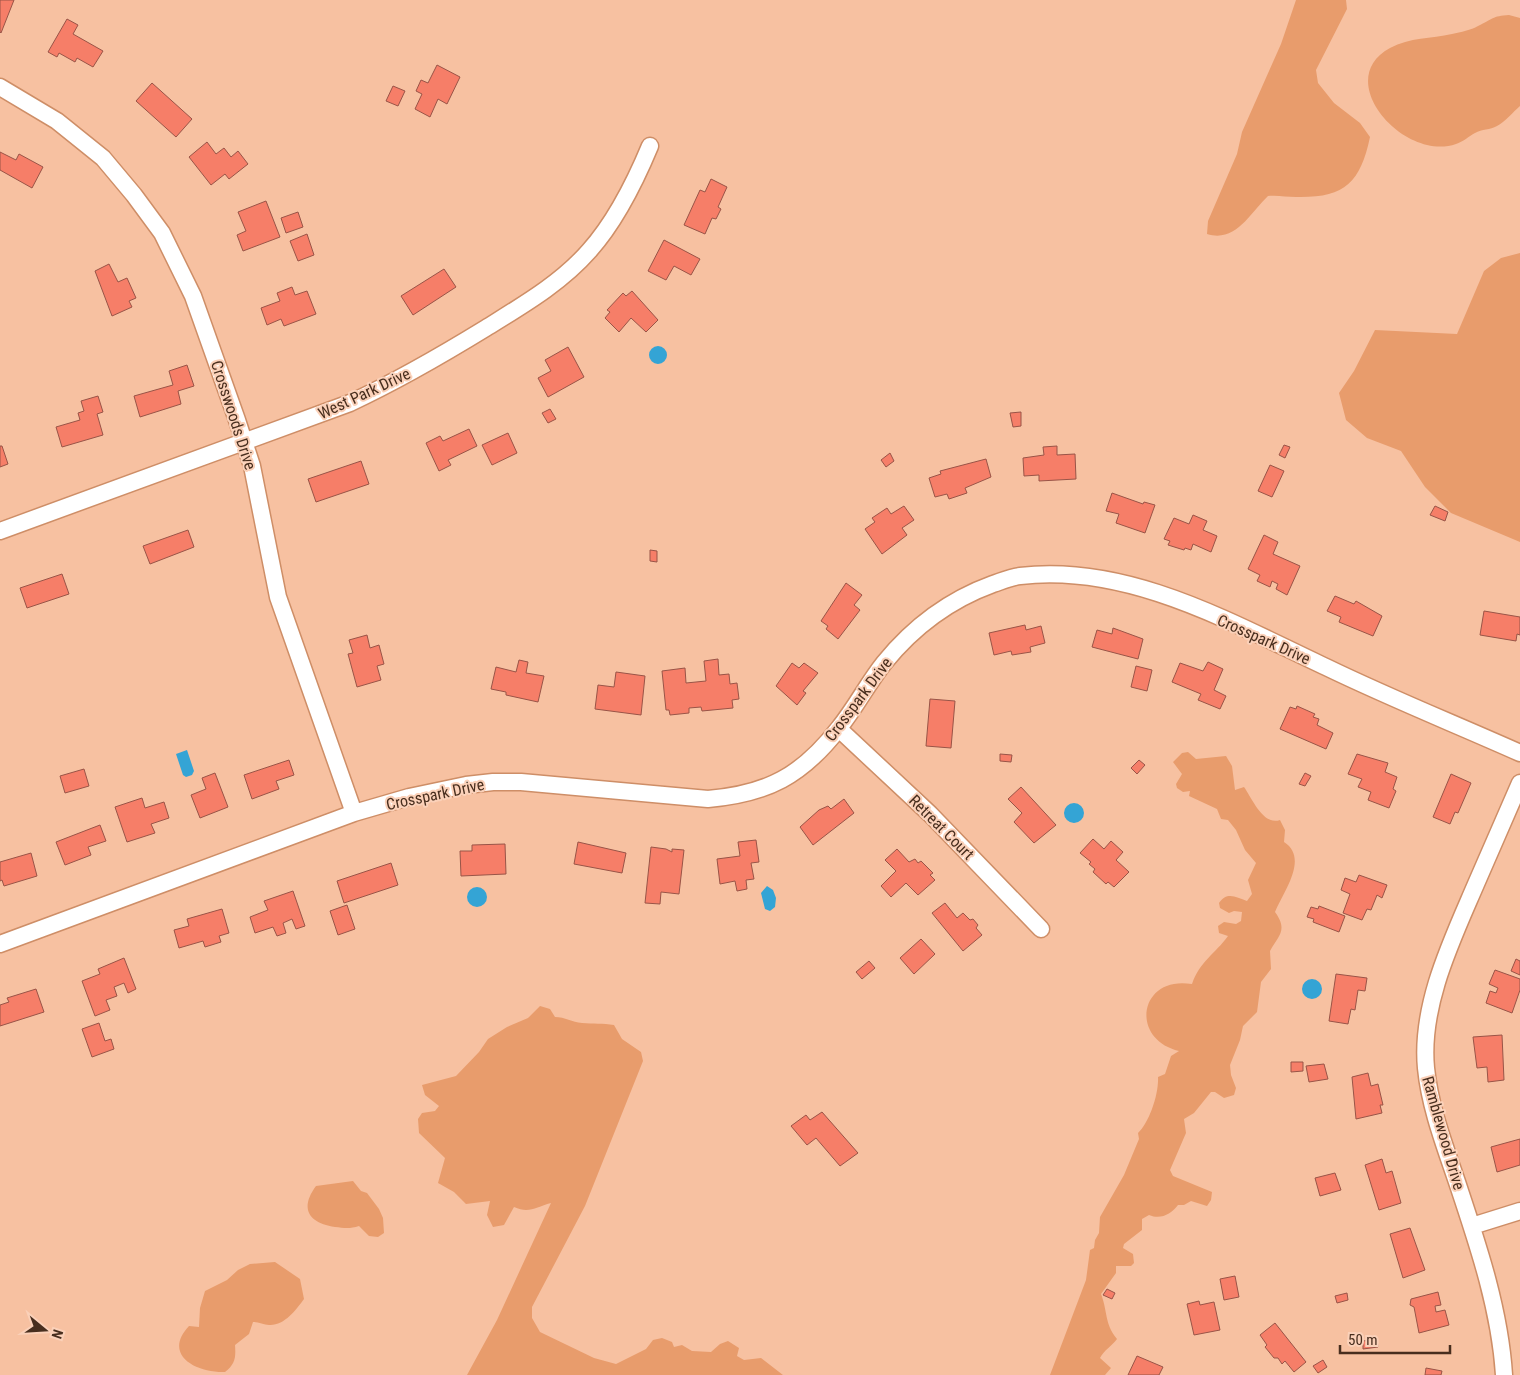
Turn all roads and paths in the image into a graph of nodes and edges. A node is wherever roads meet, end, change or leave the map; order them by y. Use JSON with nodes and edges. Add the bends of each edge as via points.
{"nodes":[{"id":1,"x":0,"y":87,"type":"edge"},
{"id":2,"x":650,"y":146,"type":"dead end"},
{"id":3,"x":245,"y":443,"type":"junction"},
{"id":4,"x":0,"y":532,"type":"edge"},
{"id":5,"x":839,"y":729,"type":"junction"},
{"id":6,"x":1520,"y":753,"type":"edge"},
{"id":7,"x":1520,"y":783,"type":"edge"},
{"id":8,"x":354,"y":814,"type":"junction"},
{"id":9,"x":1041,"y":929,"type":"dead end"},
{"id":10,"x":0,"y":944,"type":"edge"},
{"id":11,"x":1520,"y":1211,"type":"edge"},
{"id":12,"x":1472,"y":1226,"type":"junction"},
{"id":13,"x":1504,"y":1375,"type":"edge"}],
"edges":[{"from":1,"to":3,"type":"street","name":"Crosswoods Drive","via":[[57,121],[103,158],[162,233],[192,296]]},
{"from":2,"to":3,"type":"street","name":"West Park Drive","via":[[611,222],[590,251],[565,275],[519,308],[382,388]]},
{"from":3,"to":4,"type":"street","name":"West Park Drive"},
{"from":3,"to":8,"type":"street","name":"Crosswoods Drive","via":[[278,598]]},
{"from":5,"to":6,"type":"street","name":"Crosspark Drive","via":[[884,662],[922,623],[944,606],[1017,576],[1060,574],[1098,578],[1145,589],[1180,602]]},
{"from":5,"to":8,"type":"street","name":"Crosspark Drive","via":[[803,768],[767,788],[735,796],[708,799],[493,782],[409,797]]},
{"from":5,"to":9,"type":"street","name":"Retreat Court","via":[[930,814]]},
{"from":7,"to":12,"type":"street","name":"Ramblewood Drive","via":[[1444,962],[1428,1029],[1426,1067],[1430,1090]]},
{"from":8,"to":10,"type":"street","name":"Crosspark Drive"},
{"from":11,"to":12,"type":"street"},
{"from":12,"to":13,"type":"street","name":"Ramblewood Drive","via":[[1500,1338]]}]}
